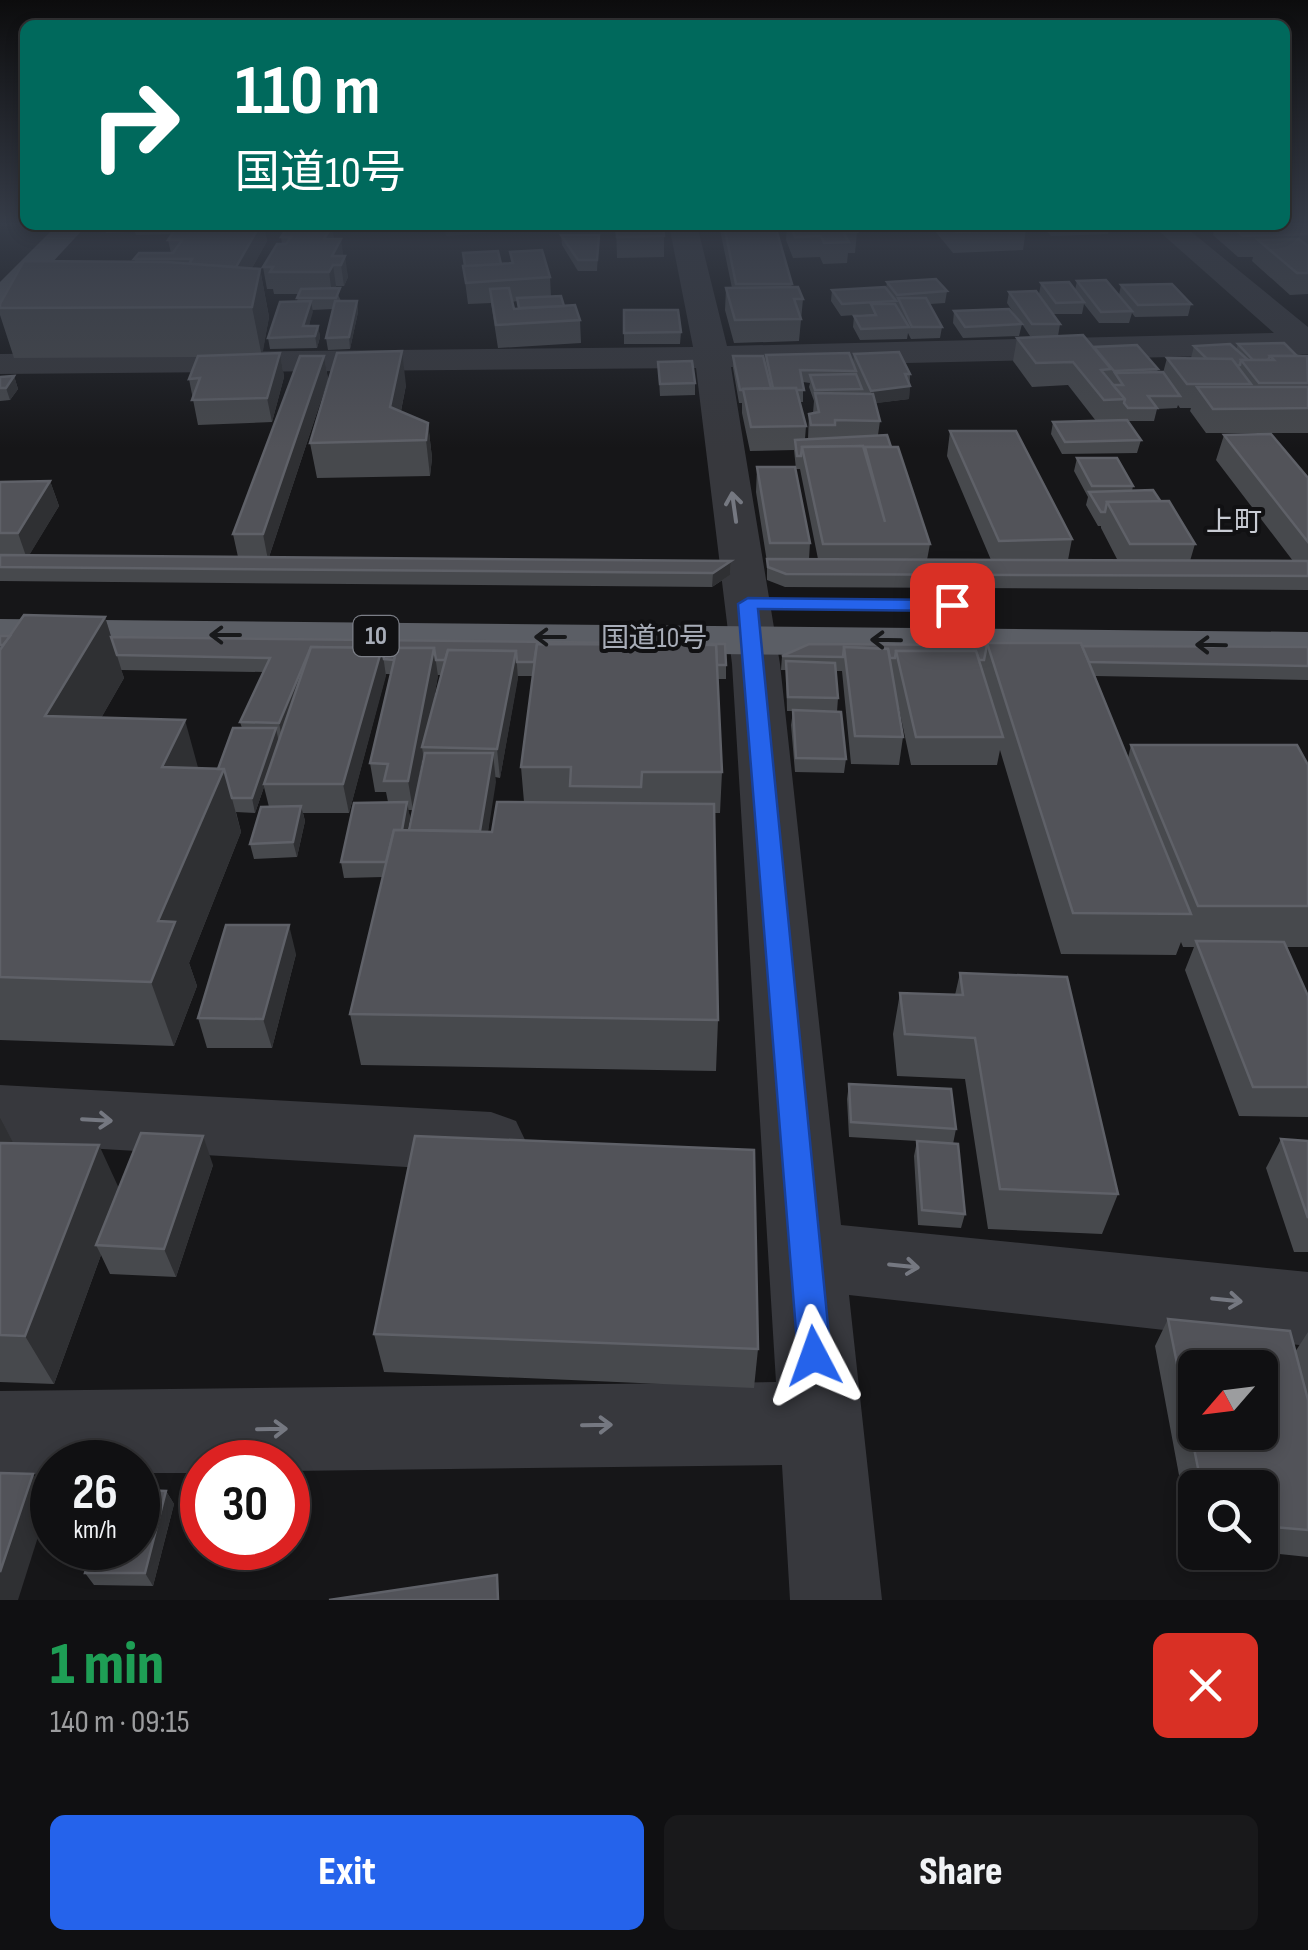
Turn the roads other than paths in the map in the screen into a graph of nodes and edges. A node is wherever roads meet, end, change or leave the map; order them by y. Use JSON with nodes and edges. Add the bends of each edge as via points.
{"nodes":[{"id":1,"x":699,"y":299,"type":"edge"},
{"id":2,"x":1255,"y":299,"type":"edge"},
{"id":3,"x":1307,"y":342,"type":"edge"},
{"id":4,"x":712,"y":356,"type":"junction"},
{"id":5,"x":0,"y":364,"type":"edge"},
{"id":6,"x":0,"y":601,"type":"edge"},
{"id":7,"x":1308,"y":608,"type":"edge"},
{"id":8,"x":750,"y":621,"type":"junction"},
{"id":9,"x":0,"y":634,"type":"edge"},
{"id":10,"x":1308,"y":646,"type":"edge"},
{"id":11,"x":0,"y":1114,"type":"edge"},
{"id":12,"x":558,"y":1146,"type":"edge"},
{"id":13,"x":807,"y":1256,"type":"junction"},
{"id":14,"x":1308,"y":1309,"type":"edge"},
{"id":15,"x":819,"y":1422,"type":"junction"},
{"id":16,"x":0,"y":1433,"type":"edge"},
{"id":17,"x":836,"y":1600,"type":"edge"}],
"edges":[{"from":1,"to":4,"type":"street"},
{"from":2,"to":3,"type":"street"},
{"from":3,"to":4,"type":"street"},
{"from":4,"to":5,"type":"street"},
{"from":8,"to":4,"type":"street","one_way":true},
{"from":6,"to":8,"type":"highway","name":"国道10号","number":"10"},
{"from":7,"to":8,"type":"highway","name":"国道10号","number":"10"},
{"from":8,"to":9,"type":"highway","name":"国道10号","number":"10","one_way":true},
{"from":10,"to":8,"type":"highway","name":"国道10号","number":"10","one_way":true},
{"from":8,"to":13,"type":"street","via":[[768,1158]]},
{"from":11,"to":12,"type":"street","one_way":true},
{"from":13,"to":14,"type":"street","one_way":true},
{"from":13,"to":15,"type":"street"},
{"from":16,"to":15,"type":"street","one_way":true},
{"from":15,"to":17,"type":"street"}]}
